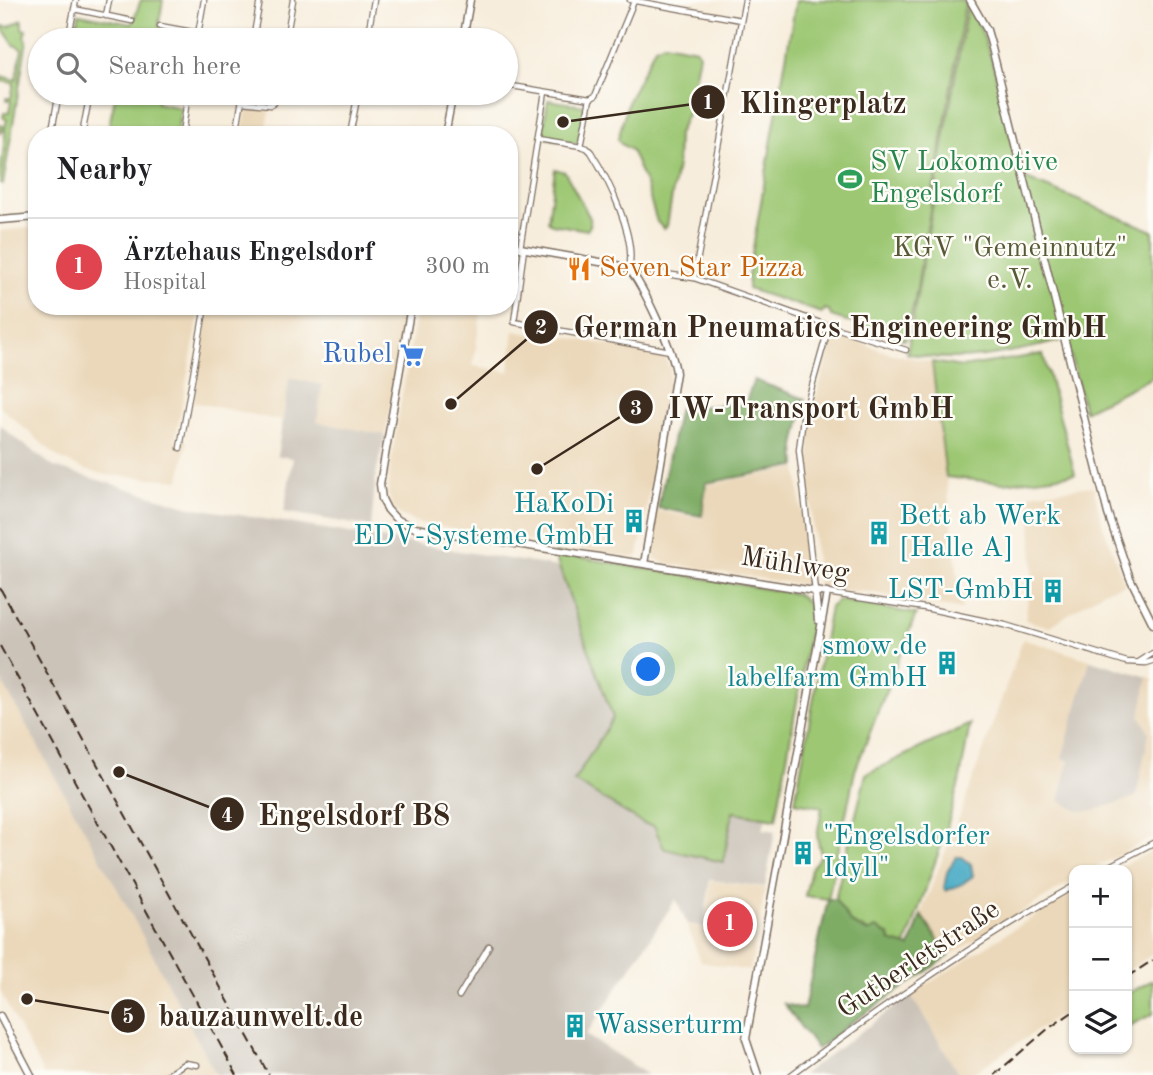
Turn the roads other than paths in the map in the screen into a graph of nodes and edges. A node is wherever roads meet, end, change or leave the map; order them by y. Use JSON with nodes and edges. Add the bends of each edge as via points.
{"nodes":[{"id":1,"x":76,"y":0,"type":"edge"},
{"id":2,"x":109,"y":0,"type":"edge"},
{"id":3,"x":204,"y":0,"type":"edge"},
{"id":4,"x":260,"y":0,"type":"edge"},
{"id":5,"x":293,"y":0,"type":"edge"},
{"id":6,"x":374,"y":0,"type":"edge"},
{"id":7,"x":470,"y":0,"type":"edge"},
{"id":8,"x":632,"y":0,"type":"edge"},
{"id":9,"x":745,"y":0,"type":"edge"},
{"id":10,"x":970,"y":0,"type":"edge"},
{"id":11,"x":650,"y":2,"type":"edge"},
{"id":12,"x":74,"y":9,"type":"junction"},
{"id":13,"x":106,"y":16,"type":"junction"},
{"id":14,"x":741,"y":20,"type":"junction"},
{"id":15,"x":132,"y":21,"type":"dead end"},
{"id":16,"x":160,"y":26,"type":"dead end"},
{"id":17,"x":70,"y":28,"type":"edge"},
{"id":18,"x":171,"y":28,"type":"edge"},
{"id":19,"x":199,"y":28,"type":"edge"},
{"id":20,"x":255,"y":28,"type":"edge"},
{"id":21,"x":288,"y":28,"type":"edge"},
{"id":22,"x":369,"y":28,"type":"edge"},
{"id":23,"x":465,"y":28,"type":"edge"},
{"id":24,"x":518,"y":87,"type":"edge"},
{"id":25,"x":545,"y":92,"type":"junction"},
{"id":26,"x":590,"y":99,"type":"junction"},
{"id":27,"x":57,"y":105,"type":"edge"},
{"id":28,"x":88,"y":105,"type":"edge"},
{"id":29,"x":186,"y":105,"type":"edge"},
{"id":30,"x":241,"y":105,"type":"edge"},
{"id":31,"x":356,"y":105,"type":"edge"},
{"id":32,"x":451,"y":105,"type":"edge"},
{"id":33,"x":53,"y":126,"type":"edge"},
{"id":34,"x":84,"y":126,"type":"edge"},
{"id":35,"x":183,"y":126,"type":"edge"},
{"id":36,"x":238,"y":126,"type":"edge"},
{"id":37,"x":352,"y":126,"type":"edge"},
{"id":38,"x":447,"y":126,"type":"edge"},
{"id":39,"x":538,"y":139,"type":"junction"},
{"id":40,"x":581,"y":146,"type":"junction"},
{"id":41,"x":28,"y":217,"type":"edge"},
{"id":42,"x":0,"y":220,"type":"edge"},
{"id":43,"x":518,"y":247,"type":"edge"},
{"id":44,"x":522,"y":248,"type":"junction"},
{"id":45,"x":629,"y":269,"type":"junction"},
{"id":46,"x":694,"y":278,"type":"junction"},
{"id":47,"x":518,"y":285,"type":"edge"},
{"id":48,"x":203,"y":315,"type":"edge"},
{"id":49,"x":409,"y":315,"type":"edge"},
{"id":50,"x":515,"y":315,"type":"edge"},
{"id":51,"x":828,"y":326,"type":"junction"},
{"id":52,"x":906,"y":350,"type":"dead end"},
{"id":53,"x":671,"y":351,"type":"junction"},
{"id":54,"x":180,"y":448,"type":"dead end"},
{"id":55,"x":645,"y":564,"type":"junction"},
{"id":56,"x":815,"y":591,"type":"junction"},
{"id":57,"x":827,"y":593,"type":"junction"},
{"id":58,"x":1153,"y":624,"type":"edge"},
{"id":59,"x":818,"y":636,"type":"junction"},
{"id":60,"x":1153,"y":653,"type":"edge"},
{"id":61,"x":1153,"y":660,"type":"edge"},
{"id":62,"x":1139,"y":663,"type":"junction"},
{"id":63,"x":1153,"y":843,"type":"edge"},
{"id":64,"x":1111,"y":865,"type":"edge"},
{"id":65,"x":1069,"y":889,"type":"edge"},
{"id":66,"x":489,"y":946,"type":"dead end"},
{"id":67,"x":459,"y":996,"type":"dead end"},
{"id":68,"x":0,"y":1016,"type":"edge"},
{"id":69,"x":197,"y":1065,"type":"dead end"},
{"id":70,"x":31,"y":1075,"type":"edge"},
{"id":71,"x":167,"y":1075,"type":"edge"},
{"id":72,"x":758,"y":1075,"type":"edge"},
{"id":73,"x":791,"y":1075,"type":"edge"}],
"edges":[{"from":1,"to":12,"type":"street"},
{"from":2,"to":13,"type":"street"},
{"from":3,"to":19,"type":"street"},
{"from":4,"to":20,"type":"street"},
{"from":5,"to":21,"type":"street"},
{"from":6,"to":22,"type":"street"},
{"from":7,"to":23,"type":"street"},
{"from":8,"to":11,"type":"street"},
{"from":8,"to":26,"type":"street"},
{"from":9,"to":14,"type":"street"},
{"from":10,"to":58,"type":"street","via":[[991,44],[1108,514],[1130,578]]},
{"from":11,"to":14,"type":"street"},
{"from":12,"to":13,"type":"street"},
{"from":12,"to":17,"type":"street"},
{"from":13,"to":15,"type":"street"},
{"from":14,"to":46,"type":"street"},
{"from":16,"to":18,"type":"street"},
{"from":24,"to":25,"type":"street"},
{"from":25,"to":26,"type":"street"},
{"from":25,"to":39,"type":"street"},
{"from":26,"to":40,"type":"street"},
{"from":27,"to":33,"type":"street"},
{"from":28,"to":34,"type":"street"},
{"from":29,"to":35,"type":"street"},
{"from":30,"to":36,"type":"street"},
{"from":31,"to":37,"type":"street"},
{"from":32,"to":38,"type":"street"},
{"from":39,"to":40,"type":"street"},
{"from":39,"to":44,"type":"street"},
{"from":40,"to":45,"type":"street","via":[[591,152],[612,192],[630,248]]},
{"from":41,"to":42,"type":"street"},
{"from":43,"to":44,"type":"street"},
{"from":44,"to":45,"type":"street"},
{"from":44,"to":47,"type":"street"},
{"from":45,"to":46,"type":"street"},
{"from":45,"to":53,"type":"street"},
{"from":46,"to":51,"type":"street"},
{"from":48,"to":54,"type":"street"},
{"from":49,"to":55,"type":"street","name":"Mühlweg","via":[[380,484],[387,509],[405,525]]},
{"from":50,"to":53,"type":"street","via":[[514,322]]},
{"from":51,"to":52,"type":"street"},
{"from":51,"to":56,"type":"street","via":[[799,450]]},
{"from":53,"to":55,"type":"street","via":[[676,373]]},
{"from":55,"to":56,"type":"street","name":"Mühlweg"},
{"from":56,"to":57,"type":"street","name":"Mühlweg"},
{"from":56,"to":59,"type":"street"},
{"from":57,"to":59,"type":"street"},
{"from":57,"to":62,"type":"street","name":"Mühlweg","via":[[1005,625]]},
{"from":59,"to":72,"type":"street","via":[[746,1039]]},
{"from":60,"to":62,"type":"street"},
{"from":61,"to":62,"type":"street","name":"Mühlweg"},
{"from":63,"to":64,"type":"street"},
{"from":65,"to":73,"type":"street","name":"Gutberletstraße","via":[[894,1000]]},
{"from":66,"to":67,"type":"street"},
{"from":68,"to":70,"type":"street"},
{"from":69,"to":71,"type":"street","via":[[185,1063]]}]}
